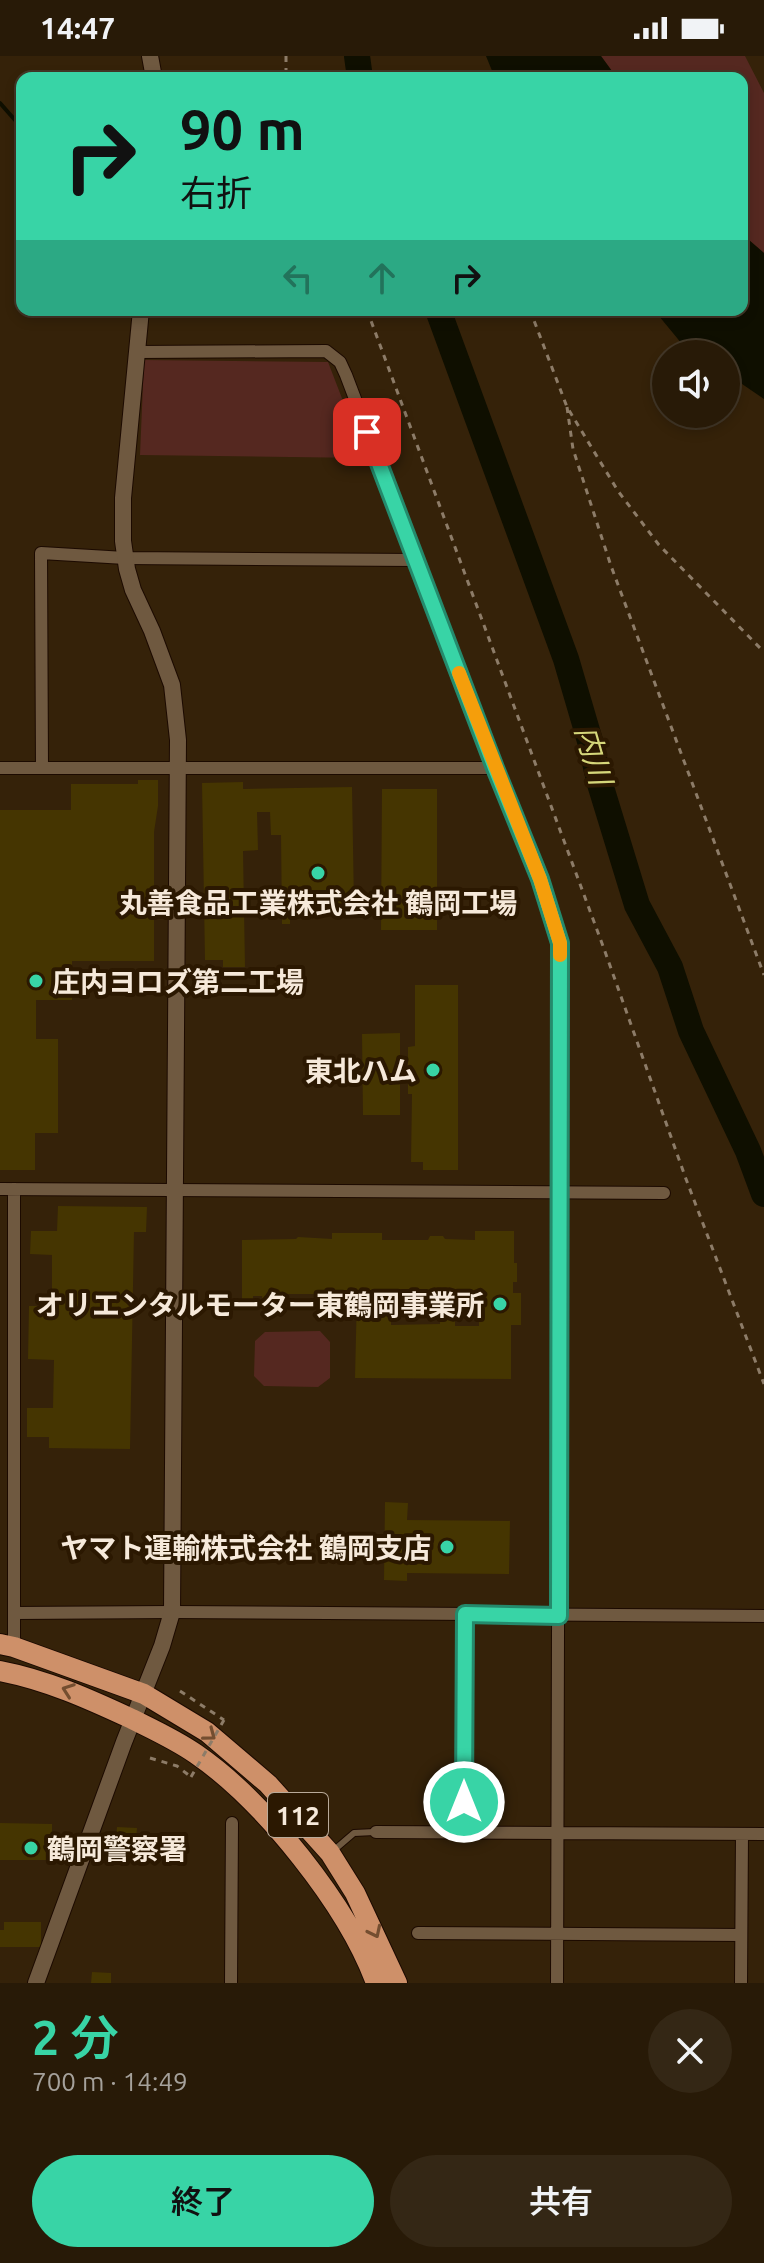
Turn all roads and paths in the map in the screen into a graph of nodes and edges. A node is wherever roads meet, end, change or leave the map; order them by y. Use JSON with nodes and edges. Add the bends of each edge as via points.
{"nodes":[{"id":1,"x":141,"y":316,"type":"edge"},
{"id":2,"x":369,"y":316,"type":"edge"},
{"id":3,"x":532,"y":316,"type":"edge"},
{"id":4,"x":138,"y":352,"type":"junction"},
{"id":5,"x":567,"y":407,"type":"junction"},
{"id":6,"x":125,"y":558,"type":"junction"},
{"id":7,"x":416,"y":560,"type":"junction"},
{"id":8,"x":764,"y":652,"type":"edge"},
{"id":9,"x":0,"y":768,"type":"edge"},
{"id":10,"x":42,"y":768,"type":"junction"},
{"id":11,"x":177,"y":768,"type":"junction"},
{"id":12,"x":495,"y":768,"type":"junction"},
{"id":13,"x":764,"y":975,"type":"edge"},
{"id":14,"x":0,"y":1189,"type":"edge"},
{"id":15,"x":14,"y":1189,"type":"junction"},
{"id":16,"x":175,"y":1189,"type":"junction"},
{"id":17,"x":561,"y":1191,"type":"junction"},
{"id":18,"x":664,"y":1193,"type":"dead end"},
{"id":19,"x":764,"y":1384,"type":"edge"},
{"id":20,"x":172,"y":1612,"type":"junction"},
{"id":21,"x":14,"y":1613,"type":"junction"},
{"id":22,"x":465,"y":1614,"type":"junction"},
{"id":23,"x":559,"y":1616,"type":"junction"},
{"id":24,"x":764,"y":1616,"type":"edge"},
{"id":25,"x":7,"y":1645,"type":"edge"},
{"id":26,"x":0,"y":1671,"type":"edge"},
{"id":27,"x":180,"y":1691,"type":"dead end"},
{"id":28,"x":144,"y":1694,"type":"junction"},
{"id":29,"x":133,"y":1720,"type":"junction"},
{"id":30,"x":150,"y":1758,"type":"dead end"},
{"id":31,"x":232,"y":1823,"type":"dead end"},
{"id":32,"x":376,"y":1832,"type":"joint"},
{"id":33,"x":463,"y":1833,"type":"junction"},
{"id":34,"x":558,"y":1833,"type":"junction"},
{"id":35,"x":742,"y":1834,"type":"junction"},
{"id":36,"x":764,"y":1834,"type":"edge"},
{"id":37,"x":330,"y":1853,"type":"junction"},
{"id":38,"x":418,"y":1933,"type":"dead end"},
{"id":39,"x":558,"y":1934,"type":"junction"},
{"id":40,"x":741,"y":1935,"type":"junction"},
{"id":41,"x":36,"y":1983,"type":"edge"},
{"id":42,"x":231,"y":1983,"type":"edge"},
{"id":43,"x":376,"y":1983,"type":"edge"},
{"id":44,"x":397,"y":1983,"type":"edge"},
{"id":45,"x":557,"y":1983,"type":"edge"},
{"id":46,"x":741,"y":1983,"type":"edge"}],
"edges":[{"from":1,"to":4,"type":"street"},
{"from":2,"to":19,"type":"path"},
{"from":3,"to":5,"type":"path"},
{"from":4,"to":6,"type":"street","via":[[121,519]]},
{"from":4,"to":7,"type":"street","via":[[333,355],[346,375]]},
{"from":5,"to":8,"type":"path","via":[[618,491],[659,545]]},
{"from":5,"to":13,"type":"path","via":[[573,449],[611,566]]},
{"from":6,"to":7,"type":"street"},
{"from":6,"to":10,"type":"street","via":[[41,553]]},
{"from":6,"to":11,"type":"street","via":[[172,685]]},
{"from":7,"to":12,"type":"street"},
{"from":9,"to":10,"type":"street"},
{"from":10,"to":11,"type":"street"},
{"from":11,"to":12,"type":"street"},
{"from":11,"to":16,"type":"street"},
{"from":12,"to":17,"type":"street","via":[[560,943]]},
{"from":14,"to":15,"type":"street"},
{"from":15,"to":16,"type":"street"},
{"from":15,"to":21,"type":"street"},
{"from":16,"to":17,"type":"street"},
{"from":16,"to":20,"type":"street"},
{"from":17,"to":18,"type":"street"},
{"from":17,"to":23,"type":"street"},
{"from":20,"to":21,"type":"street"},
{"from":20,"to":22,"type":"street"},
{"from":20,"to":28,"type":"street"},
{"from":21,"to":25,"type":"street"},
{"from":22,"to":23,"type":"street"},
{"from":22,"to":33,"type":"street"},
{"from":23,"to":24,"type":"street"},
{"from":23,"to":34,"type":"street"},
{"from":25,"to":28,"type":"highway","number":"112"},
{"from":29,"to":26,"type":"highway","number":"112","one_way":true,"via":[[84,1696]]},
{"from":27,"to":30,"type":"path","bridge":true,"via":[[224,1720],[191,1777],[177,1766]]},
{"from":28,"to":29,"type":"street"},
{"from":28,"to":37,"type":"highway","number":"112","one_way":true,"via":[[207,1732],[268,1784]]},
{"from":29,"to":41,"type":"street"},
{"from":29,"to":43,"type":"highway","number":"112","via":[[198,1755],[256,1806],[342,1914]]},
{"from":31,"to":42,"type":"street"},
{"from":32,"to":33,"type":"street"},
{"from":32,"to":37,"type":"lane","via":[[354,1833]]},
{"from":33,"to":34,"type":"street"},
{"from":34,"to":35,"type":"street"},
{"from":34,"to":39,"type":"street"},
{"from":35,"to":36,"type":"street"},
{"from":35,"to":40,"type":"street"},
{"from":37,"to":44,"type":"highway","number":"112","one_way":true},
{"from":38,"to":39,"type":"street"},
{"from":39,"to":40,"type":"street"},
{"from":39,"to":45,"type":"street"},
{"from":40,"to":46,"type":"street"}]}
